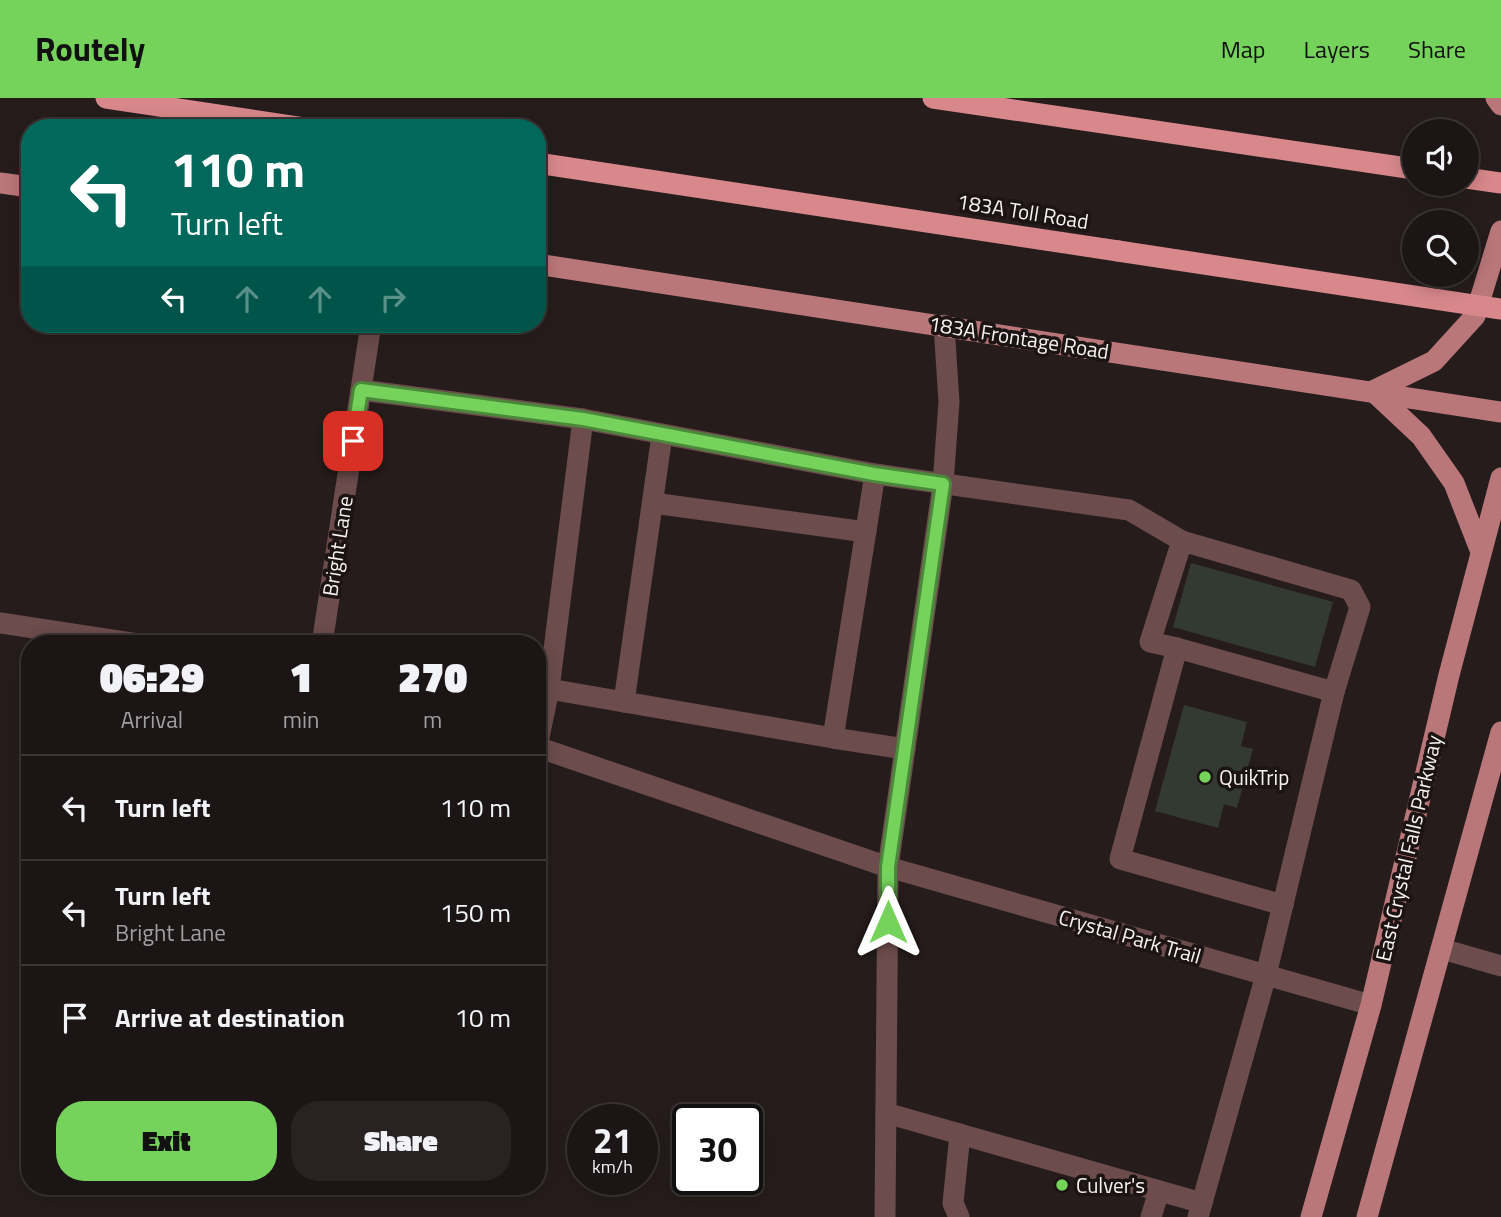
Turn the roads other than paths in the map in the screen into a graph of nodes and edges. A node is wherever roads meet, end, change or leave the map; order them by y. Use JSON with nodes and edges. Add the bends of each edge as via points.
{"nodes":[{"id":1,"x":106,"y":98,"type":"edge"},
{"id":2,"x":933,"y":98,"type":"edge"},
{"id":3,"x":1496,"y":98,"type":"edge"},
{"id":4,"x":1501,"y":105,"type":"edge"},
{"id":5,"x":245,"y":119,"type":"edge"},
{"id":6,"x":546,"y":164,"type":"edge"},
{"id":7,"x":1402,"y":168,"type":"edge"},
{"id":8,"x":1479,"y":180,"type":"edge"},
{"id":9,"x":0,"y":183,"type":"edge"},
{"id":10,"x":1501,"y":183,"type":"edge"},
{"id":11,"x":21,"y":186,"type":"edge"},
{"id":12,"x":1501,"y":231,"type":"edge"},
{"id":13,"x":546,"y":265,"type":"edge"},
{"id":14,"x":1501,"y":309,"type":"edge"},
{"id":15,"x":944,"y":325,"type":"junction"},
{"id":16,"x":370,"y":333,"type":"edge"},
{"id":17,"x":361,"y":390,"type":"junction"},
{"id":18,"x":1373,"y":391,"type":"junction"},
{"id":19,"x":1501,"y":412,"type":"edge"},
{"id":20,"x":583,"y":419,"type":"junction"},
{"id":21,"x":662,"y":435,"type":"junction"},
{"id":22,"x":874,"y":474,"type":"junction"},
{"id":23,"x":1501,"y":478,"type":"edge"},
{"id":24,"x":943,"y":484,"type":"junction"},
{"id":25,"x":653,"y":503,"type":"junction"},
{"id":26,"x":866,"y":532,"type":"junction"},
{"id":27,"x":1182,"y":541,"type":"junction"},
{"id":28,"x":1481,"y":552,"type":"junction"},
{"id":29,"x":0,"y":623,"type":"edge"},
{"id":30,"x":79,"y":635,"type":"edge"},
{"id":31,"x":323,"y":635,"type":"edge"},
{"id":32,"x":1177,"y":648,"type":"junction"},
{"id":33,"x":549,"y":689,"type":"junction"},
{"id":34,"x":1334,"y":692,"type":"junction"},
{"id":35,"x":624,"y":702,"type":"junction"},
{"id":36,"x":546,"y":704,"type":"edge"},
{"id":37,"x":1501,"y":732,"type":"edge"},
{"id":38,"x":833,"y":738,"type":"junction"},
{"id":39,"x":905,"y":749,"type":"junction"},
{"id":40,"x":546,"y":750,"type":"edge"},
{"id":41,"x":888,"y":867,"type":"junction"},
{"id":42,"x":1283,"y":905,"type":"junction"},
{"id":43,"x":1442,"y":949,"type":"junction"},
{"id":44,"x":1501,"y":966,"type":"edge"},
{"id":45,"x":1266,"y":975,"type":"junction"},
{"id":46,"x":1371,"y":1004,"type":"junction"},
{"id":47,"x":886,"y":1113,"type":"junction"},
{"id":48,"x":960,"y":1134,"type":"junction"},
{"id":49,"x":1159,"y":1191,"type":"junction"},
{"id":50,"x":1200,"y":1210,"type":"edge"},
{"id":51,"x":885,"y":1217,"type":"edge"},
{"id":52,"x":958,"y":1217,"type":"edge"},
{"id":53,"x":1151,"y":1217,"type":"edge"},
{"id":54,"x":1311,"y":1217,"type":"edge"},
{"id":55,"x":1367,"y":1217,"type":"edge"}],
"edges":[{"from":1,"to":5,"type":"highway"},
{"from":2,"to":7,"type":"highway"},
{"from":3,"to":4,"type":"main road"},
{"from":6,"to":14,"type":"highway","name":"183A Toll Road","bridge":true},
{"from":8,"to":10,"type":"highway"},
{"from":9,"to":11,"type":"main road"},
{"from":12,"to":18,"type":"main road","via":[[1475,316],[1434,361]]},
{"from":13,"to":15,"type":"main road","name":"183A Frontage Road"},
{"from":15,"to":18,"type":"main road","name":"183A Frontage Road"},
{"from":15,"to":24,"type":"street","via":[[949,402]]},
{"from":16,"to":17,"type":"street","name":"Bright Lane"},
{"from":17,"to":20,"type":"street"},
{"from":17,"to":31,"type":"street","name":"Bright Lane"},
{"from":18,"to":19,"type":"main road","name":"183A Frontage Road"},
{"from":18,"to":28,"type":"main road","via":[[1421,436],[1454,483]]},
{"from":20,"to":21,"type":"street"},
{"from":20,"to":33,"type":"street"},
{"from":21,"to":22,"type":"street"},
{"from":21,"to":25,"type":"street"},
{"from":22,"to":24,"type":"street"},
{"from":22,"to":26,"type":"street"},
{"from":23,"to":28,"type":"main road","name":"East Crystal Falls Parkway"},
{"from":24,"to":27,"type":"street","via":[[1129,510]]},
{"from":24,"to":39,"type":"street"},
{"from":25,"to":26,"type":"street"},
{"from":25,"to":35,"type":"street"},
{"from":26,"to":38,"type":"street"},
{"from":27,"to":32,"type":"street","via":[[1150,642]]},
{"from":27,"to":34,"type":"street","via":[[1351,590],[1360,607]]},
{"from":28,"to":46,"type":"main road","name":"East Crystal Falls Parkway"},
{"from":29,"to":30,"type":"street"},
{"from":32,"to":34,"type":"street"},
{"from":32,"to":42,"type":"street","via":[[1120,859]]},
{"from":33,"to":35,"type":"street"},
{"from":33,"to":36,"type":"street"},
{"from":34,"to":42,"type":"street"},
{"from":35,"to":38,"type":"street"},
{"from":37,"to":43,"type":"main road"},
{"from":38,"to":39,"type":"street"},
{"from":39,"to":41,"type":"street"},
{"from":40,"to":41,"type":"street","name":"Crystal Park Trail"},
{"from":41,"to":45,"type":"street","name":"Crystal Park Trail"},
{"from":41,"to":47,"type":"street"},
{"from":42,"to":45,"type":"street"},
{"from":43,"to":44,"type":"street"},
{"from":43,"to":55,"type":"main road"},
{"from":45,"to":46,"type":"street","name":"Crystal Park Trail"},
{"from":45,"to":50,"type":"street"},
{"from":46,"to":54,"type":"main road","name":"East Crystal Falls Parkway"},
{"from":47,"to":48,"type":"street"},
{"from":47,"to":51,"type":"street"},
{"from":48,"to":49,"type":"street"},
{"from":48,"to":52,"type":"street","via":[[953,1203]]},
{"from":49,"to":50,"type":"street"},
{"from":49,"to":53,"type":"street"}]}
